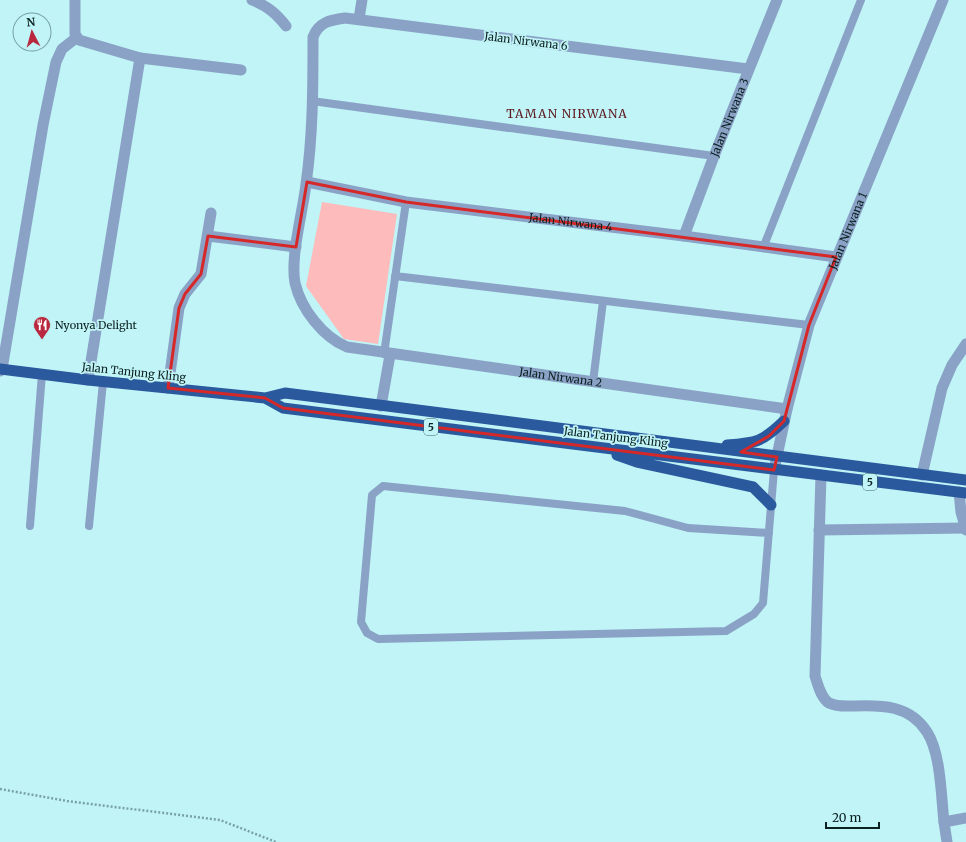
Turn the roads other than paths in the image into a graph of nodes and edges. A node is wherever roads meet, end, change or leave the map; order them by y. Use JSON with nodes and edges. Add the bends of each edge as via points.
{"nodes":[{"id":1,"x":75,"y":0,"type":"edge"},
{"id":2,"x":252,"y":0,"type":"edge"},
{"id":3,"x":362,"y":0,"type":"edge"},
{"id":4,"x":777,"y":0,"type":"edge"},
{"id":5,"x":861,"y":0,"type":"edge"},
{"id":6,"x":943,"y":0,"type":"edge"},
{"id":7,"x":360,"y":19,"type":"junction"},
{"id":8,"x":286,"y":26,"type":"dead end"},
{"id":9,"x":76,"y":38,"type":"junction"},
{"id":10,"x":140,"y":58,"type":"junction"},
{"id":11,"x":748,"y":69,"type":"junction"},
{"id":12,"x":240,"y":70,"type":"dead end"},
{"id":13,"x":312,"y":101,"type":"junction"},
{"id":14,"x":714,"y":156,"type":"junction"},
{"id":15,"x":307,"y":182,"type":"junction"},
{"id":16,"x":406,"y":202,"type":"junction"},
{"id":17,"x":212,"y":213,"type":"dead end"},
{"id":18,"x":208,"y":236,"type":"junction"},
{"id":19,"x":684,"y":236,"type":"junction"},
{"id":20,"x":296,"y":247,"type":"junction"},
{"id":21,"x":763,"y":248,"type":"junction"},
{"id":22,"x":836,"y":257,"type":"junction"},
{"id":23,"x":395,"y":276,"type":"junction"},
{"id":24,"x":603,"y":301,"type":"junction"},
{"id":25,"x":809,"y":325,"type":"junction"},
{"id":26,"x":966,"y":344,"type":"edge"},
{"id":27,"x":387,"y":354,"type":"junction"},
{"id":28,"x":1,"y":370,"type":"edge"},
{"id":29,"x":42,"y":374,"type":"junction"},
{"id":30,"x":88,"y":380,"type":"junction"},
{"id":31,"x":103,"y":382,"type":"junction"},
{"id":32,"x":593,"y":382,"type":"junction"},
{"id":33,"x":168,"y":388,"type":"junction"},
{"id":34,"x":265,"y":398,"type":"junction"},
{"id":35,"x":381,"y":406,"type":"junction"},
{"id":36,"x":787,"y":409,"type":"junction"},
{"id":37,"x":784,"y":421,"type":"junction"},
{"id":38,"x":698,"y":447,"type":"junction"},
{"id":39,"x":600,"y":448,"type":"junction"},
{"id":40,"x":777,"y":457,"type":"junction"},
{"id":41,"x":774,"y":470,"type":"junction"},
{"id":42,"x":922,"y":475,"type":"junction"},
{"id":43,"x":821,"y":476,"type":"junction"},
{"id":44,"x":966,"y":480,"type":"edge"},
{"id":45,"x":962,"y":493,"type":"edge"},
{"id":46,"x":771,"y":505,"type":"junction"},
{"id":47,"x":30,"y":526,"type":"dead end"},
{"id":48,"x":89,"y":526,"type":"dead end"},
{"id":49,"x":966,"y":529,"type":"edge"},
{"id":50,"x":819,"y":530,"type":"junction"},
{"id":51,"x":769,"y":533,"type":"junction"},
{"id":52,"x":966,"y":818,"type":"edge"},
{"id":53,"x":944,"y":822,"type":"junction"},
{"id":54,"x":947,"y":842,"type":"edge"}],
"edges":[{"from":1,"to":9,"type":"street"},
{"from":2,"to":8,"type":"street","via":[[266,6]]},
{"from":3,"to":7,"type":"street"},
{"from":4,"to":11,"type":"street","name":"Jalan Nirwana 3"},
{"from":5,"to":21,"type":"lane"},
{"from":6,"to":22,"type":"street","name":"Jalan Nirwana 1"},
{"from":7,"to":11,"type":"street","name":"Jalan Nirwana 6"},
{"from":7,"to":13,"type":"street","name":"Jalan Nirwana 6","via":[[345,18],[322,23],[316,29],[313,38]]},
{"from":9,"to":10,"type":"street"},
{"from":9,"to":28,"type":"street","via":[[62,50],[56,62]]},
{"from":10,"to":12,"type":"street"},
{"from":10,"to":30,"type":"street"},
{"from":11,"to":14,"type":"street","name":"Jalan Nirwana 3"},
{"from":13,"to":14,"type":"lane"},
{"from":13,"to":15,"type":"street"},
{"from":14,"to":19,"type":"street","name":"Jalan Nirwana 3"},
{"from":15,"to":16,"type":"street","name":"Jalan Nirwana 4"},
{"from":15,"to":20,"type":"street"},
{"from":16,"to":19,"type":"street","name":"Jalan Nirwana 4"},
{"from":16,"to":23,"type":"lane"},
{"from":17,"to":18,"type":"street"},
{"from":18,"to":20,"type":"street"},
{"from":18,"to":33,"type":"street","via":[[201,274],[185,294],[179,308]]},
{"from":19,"to":21,"type":"street","name":"Jalan Nirwana 4"},
{"from":20,"to":27,"type":"street","name":"Jalan Nirwana 2","via":[[295,281],[298,293],[304,306],[327,335],[347,348]]},
{"from":21,"to":22,"type":"street","name":"Jalan Nirwana 4"},
{"from":22,"to":25,"type":"street","name":"Jalan Nirwana 1"},
{"from":23,"to":24,"type":"lane"},
{"from":23,"to":27,"type":"lane"},
{"from":24,"to":25,"type":"lane"},
{"from":24,"to":32,"type":"lane"},
{"from":25,"to":36,"type":"street","name":"Jalan Nirwana 1"},
{"from":26,"to":42,"type":"street","via":[[952,365],[942,388]]},
{"from":27,"to":32,"type":"street","name":"Jalan Nirwana 2"},
{"from":27,"to":35,"type":"street"},
{"from":28,"to":29,"type":"highway","name":"Jalan Tanjung Kling","number":"5"},
{"from":29,"to":30,"type":"highway","name":"Jalan Tanjung Kling","number":"5"},
{"from":29,"to":47,"type":"lane"},
{"from":30,"to":31,"type":"highway","name":"Jalan Tanjung Kling","number":"5"},
{"from":31,"to":33,"type":"highway","name":"Jalan Tanjung Kling","number":"5"},
{"from":31,"to":48,"type":"lane"},
{"from":32,"to":36,"type":"street","name":"Jalan Nirwana 2"},
{"from":33,"to":34,"type":"highway","name":"Jalan Tanjung Kling","number":"5"},
{"from":34,"to":35,"type":"highway","name":"Jalan Tanjung Kling","number":"5","via":[[285,393]]},
{"from":34,"to":39,"type":"highway","name":"Jalan Tanjung Kling","number":"5","via":[[283,408]]},
{"from":35,"to":38,"type":"highway","name":"Jalan Tanjung Kling","number":"5"},
{"from":36,"to":37,"type":"street","name":"Jalan Nirwana 1"},
{"from":37,"to":38,"type":"highway","via":[[769,436],[752,444]]},
{"from":37,"to":40,"type":"street","name":"Jalan Nirwana 1"},
{"from":38,"to":40,"type":"highway","name":"Jalan Tanjung Kling","number":"5"},
{"from":39,"to":41,"type":"highway","name":"Jalan Tanjung Kling","number":"5"},
{"from":39,"to":46,"type":"highway","via":[[636,462],[753,487]]},
{"from":40,"to":41,"type":"street","name":"Jalan Nirwana 1"},
{"from":40,"to":42,"type":"highway","name":"Jalan Tanjung Kling","number":"5"},
{"from":41,"to":43,"type":"highway","name":"Jalan Tanjung Kling","number":"5"},
{"from":41,"to":46,"type":"lane"},
{"from":42,"to":44,"type":"highway","name":"Jalan Tanjung Kling","number":"5"},
{"from":43,"to":45,"type":"highway","name":"Jalan Tanjung Kling","number":"5"},
{"from":43,"to":50,"type":"street"},
{"from":45,"to":49,"type":"street"},
{"from":46,"to":51,"type":"lane"},
{"from":49,"to":50,"type":"street"},
{"from":50,"to":53,"type":"street","via":[[815,676],[819,690],[829,702],[841,706],[878,705],[897,708],[913,716],[927,732],[935,750]]},
{"from":51,"to":51,"type":"lane","via":[[763,603],[754,614],[726,631],[378,639],[367,633],[361,622],[372,495],[383,486],[625,511],[688,528]]},
{"from":52,"to":53,"type":"street"},
{"from":53,"to":54,"type":"street"}]}
